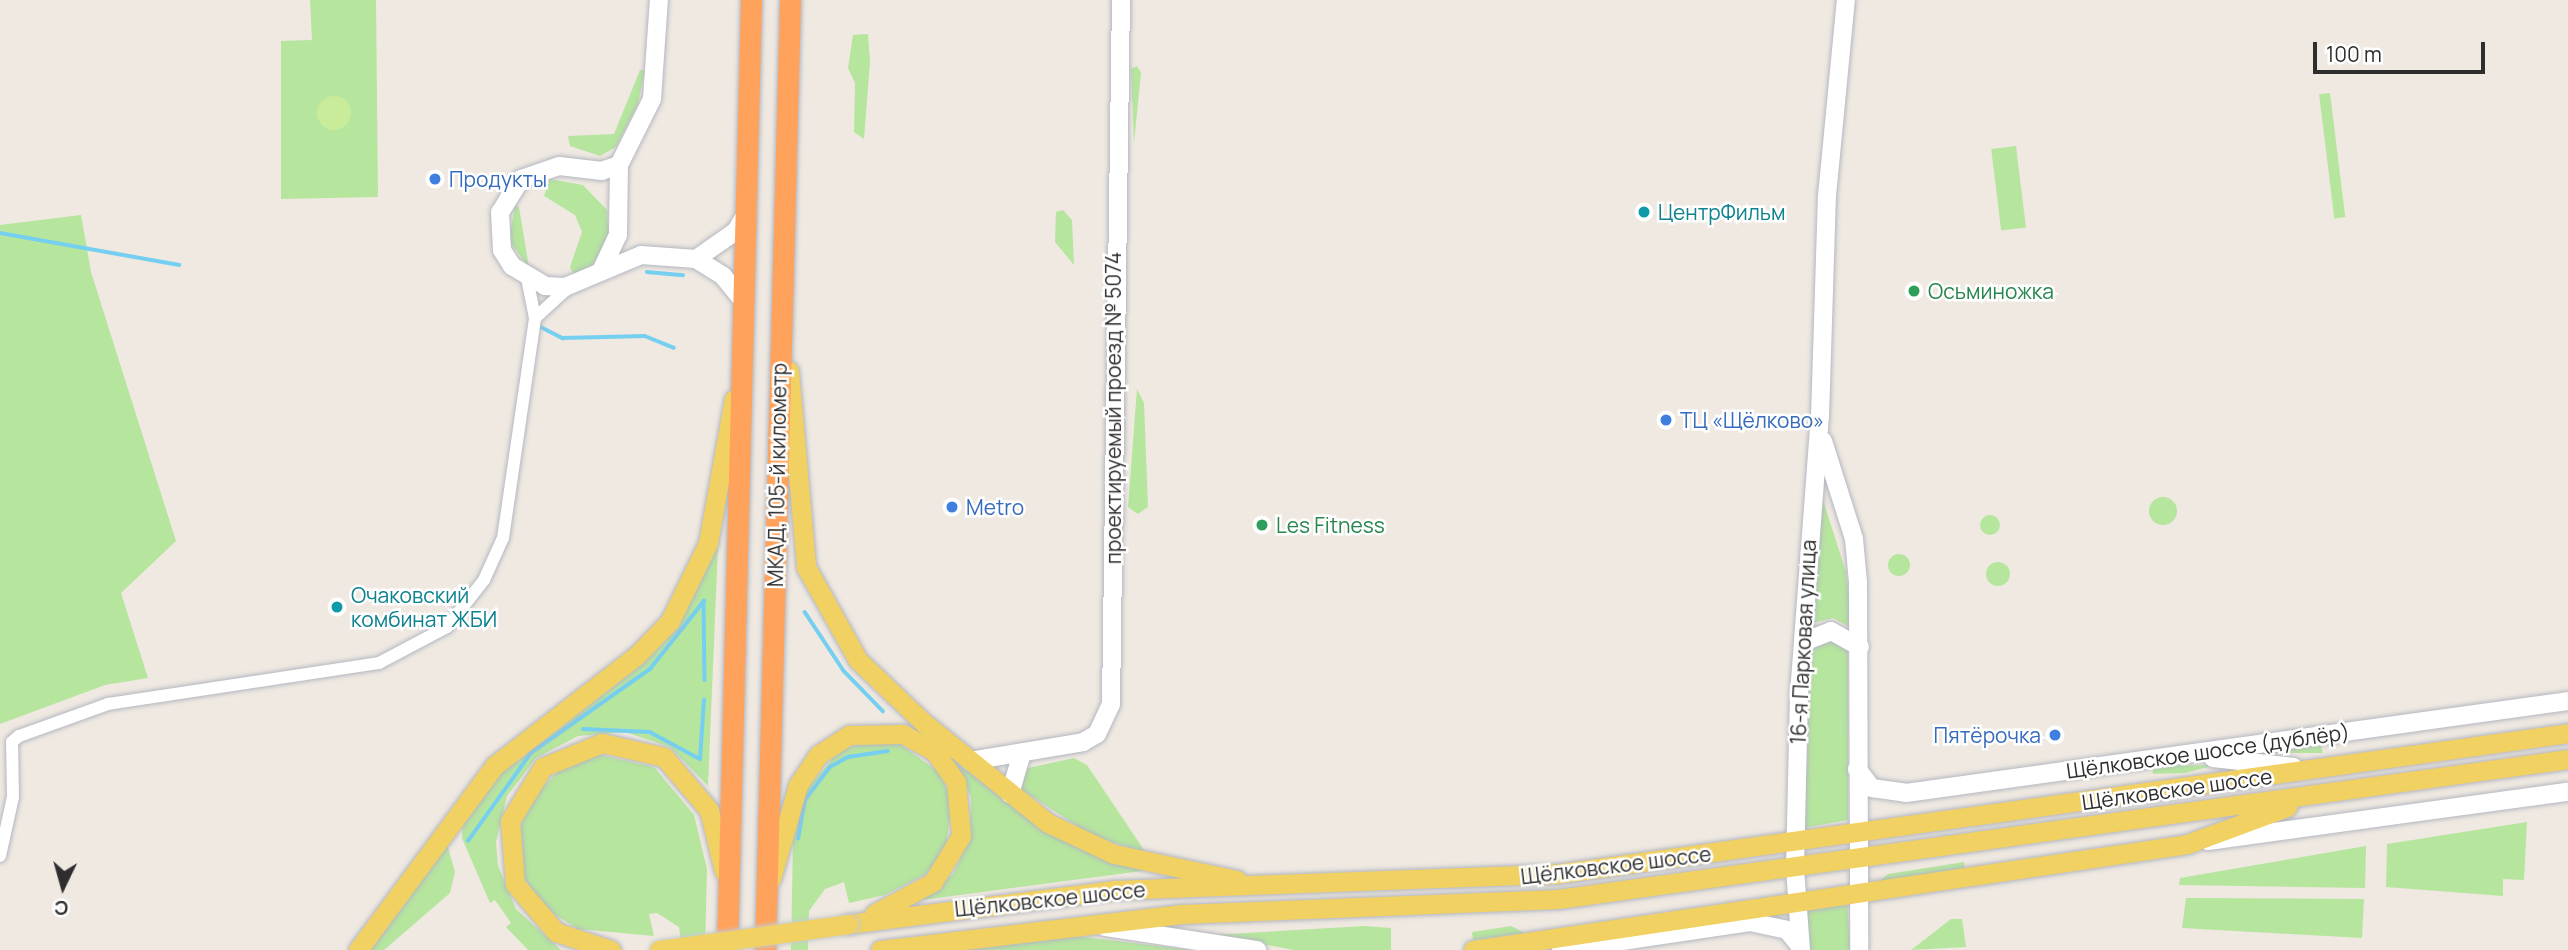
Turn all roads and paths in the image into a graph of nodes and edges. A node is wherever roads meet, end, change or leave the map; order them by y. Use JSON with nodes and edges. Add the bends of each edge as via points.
{"nodes":[{"id":1,"x":659,"y":0,"type":"edge"},
{"id":2,"x":751,"y":0,"type":"edge"},
{"id":3,"x":790,"y":0,"type":"edge"},
{"id":4,"x":1121,"y":0,"type":"edge"},
{"id":5,"x":1846,"y":0,"type":"edge"},
{"id":6,"x":619,"y":165,"type":"junction"},
{"id":7,"x":583,"y":171,"type":"junction"},
{"id":8,"x":618,"y":213,"type":"junction"},
{"id":9,"x":746,"y":214,"type":"junction"},
{"id":10,"x":618,"y":235,"type":"junction"},
{"id":11,"x":641,"y":255,"type":"junction"},
{"id":12,"x":696,"y":259,"type":"junction"},
{"id":13,"x":782,"y":268,"type":"junction"},
{"id":14,"x":602,"y":269,"type":"junction"},
{"id":15,"x":527,"y":278,"type":"junction"},
{"id":16,"x":571,"y":285,"type":"junction"},
{"id":17,"x":744,"y":302,"type":"junction"},
{"id":18,"x":535,"y":318,"type":"junction"},
{"id":19,"x":742,"y":346,"type":"junction"},
{"id":20,"x":1820,"y":416,"type":"junction"},
{"id":21,"x":1803,"y":642,"type":"junction"},
{"id":22,"x":1860,"y":647,"type":"junction"},
{"id":23,"x":2568,"y":701,"type":"edge"},
{"id":24,"x":2568,"y":733,"type":"edge"},
{"id":25,"x":1022,"y":753,"type":"junction"},
{"id":26,"x":2175,"y":756,"type":"junction"},
{"id":27,"x":2568,"y":759,"type":"edge"},
{"id":28,"x":970,"y":761,"type":"junction"},
{"id":29,"x":1857,"y":769,"type":"junction"},
{"id":30,"x":2318,"y":769,"type":"junction"},
{"id":31,"x":2568,"y":792,"type":"edge"},
{"id":32,"x":1010,"y":794,"type":"junction"},
{"id":33,"x":2321,"y":794,"type":"junction"},
{"id":34,"x":1856,"y":834,"type":"junction"},
{"id":35,"x":1795,"y":843,"type":"junction"},
{"id":36,"x":2188,"y":844,"type":"junction"},
{"id":37,"x":0,"y":856,"type":"edge"},
{"id":38,"x":1854,"y":860,"type":"junction"},
{"id":39,"x":1795,"y":869,"type":"junction"},
{"id":40,"x":1256,"y":885,"type":"junction"},
{"id":41,"x":1854,"y":892,"type":"junction"},
{"id":42,"x":728,"y":896,"type":"junction"},
{"id":43,"x":766,"y":897,"type":"junction"},
{"id":44,"x":1797,"y":900,"type":"junction"},
{"id":45,"x":851,"y":923,"type":"junction"},
{"id":46,"x":1085,"y":924,"type":"junction"},
{"id":47,"x":1801,"y":948,"type":"edge"},
{"id":48,"x":358,"y":950,"type":"edge"},
{"id":49,"x":611,"y":950,"type":"edge"},
{"id":50,"x":659,"y":950,"type":"edge"},
{"id":51,"x":727,"y":950,"type":"edge"},
{"id":52,"x":765,"y":950,"type":"edge"},
{"id":53,"x":880,"y":950,"type":"edge"},
{"id":54,"x":1257,"y":950,"type":"edge"},
{"id":55,"x":1473,"y":950,"type":"edge"},
{"id":56,"x":1561,"y":950,"type":"edge"},
{"id":57,"x":1859,"y":950,"type":"edge"}],
"edges":[{"from":1,"to":6,"type":"street","via":[[652,99]]},
{"from":2,"to":9,"type":"highway","name":"МКАД, 105-й километр"},
{"from":3,"to":13,"type":"highway","name":"МКАД, 105-й километр"},
{"from":4,"to":25,"type":"street","name":"проектируемый проезд № 5074","via":[[1111,704],[1097,734],[1083,742]]},
{"from":5,"to":20,"type":"street","name":"16-я Парковая улица","via":[[1825,225]]},
{"from":6,"to":7,"type":"street"},
{"from":6,"to":8,"type":"street"},
{"from":7,"to":8,"type":"street","via":[[605,188]]},
{"from":7,"to":15,"type":"street","via":[[538,169],[507,194],[499,212],[500,240]]},
{"from":8,"to":10,"type":"street"},
{"from":9,"to":12,"type":"street","via":[[736,231]]},
{"from":9,"to":17,"type":"highway","name":"МКАД, 105-й километр"},
{"from":10,"to":11,"type":"street"},
{"from":10,"to":14,"type":"street"},
{"from":11,"to":12,"type":"street"},
{"from":11,"to":14,"type":"street"},
{"from":12,"to":17,"type":"street","via":[[723,276]]},
{"from":13,"to":28,"type":"main road","via":[[806,567],[858,660]]},
{"from":13,"to":43,"type":"highway","name":"МКАД, 105-й километр"},
{"from":14,"to":16,"type":"street"},
{"from":15,"to":16,"type":"street"},
{"from":15,"to":18,"type":"street"},
{"from":16,"to":18,"type":"street"},
{"from":17,"to":19,"type":"highway","name":"МКАД, 105-й километр"},
{"from":18,"to":37,"type":"street","via":[[503,538],[484,580],[447,627],[379,663],[108,704],[19,736],[12,742],[13,797]]},
{"from":19,"to":42,"type":"highway","name":"МКАД, 105-й километр"},
{"from":19,"to":48,"type":"main road","via":[[708,543],[670,621],[619,670],[494,766]]},
{"from":20,"to":21,"type":"street","name":"16-я Парковая улица"},
{"from":20,"to":22,"type":"street","name":"16-я Парковая улица","via":[[1829,471],[1854,539]]},
{"from":21,"to":22,"type":"street","via":[[1831,631]]},
{"from":21,"to":35,"type":"street","name":"16-я Парковая улица"},
{"from":22,"to":29,"type":"street","name":"16-я Парковая улица"},
{"from":23,"to":26,"type":"street","name":"Щёлковское шоссе (дублёр)"},
{"from":24,"to":30,"type":"main road","name":"Щёлковское шоссе"},
{"from":25,"to":28,"type":"street","name":"проектируемый проезд № 5074"},
{"from":25,"to":32,"type":"street"},
{"from":26,"to":29,"type":"street","name":"Щёлковское шоссе (дублёр)","via":[[1892,794],[1872,788]]},
{"from":26,"to":30,"type":"street"},
{"from":27,"to":33,"type":"main road","name":"Щёлковское шоссе"},
{"from":28,"to":32,"type":"main road"},
{"from":29,"to":34,"type":"street","name":"16-я Парковая улица"},
{"from":30,"to":34,"type":"main road","name":"Щёлковское шоссе"},
{"from":31,"to":36,"type":"street"},
{"from":32,"to":40,"type":"main road","via":[[1088,844]]},
{"from":33,"to":36,"type":"main road"},
{"from":33,"to":38,"type":"main road","name":"Щёлковское шоссе"},
{"from":34,"to":35,"type":"main road","name":"Щёлковское шоссе"},
{"from":34,"to":38,"type":"street","name":"16-я Парковая улица"},
{"from":35,"to":39,"type":"street","name":"16-я Парковая улица"},
{"from":35,"to":40,"type":"main road","name":"Щёлковское шоссе","via":[[1516,877]]},
{"from":36,"to":41,"type":"main road"},
{"from":38,"to":39,"type":"main road","name":"Щёлковское шоссе"},
{"from":38,"to":41,"type":"street","name":"16-я Парковая улица"},
{"from":39,"to":44,"type":"street","name":"16-я Парковая улица"},
{"from":39,"to":46,"type":"main road","name":"Щёлковское шоссе","via":[[1518,903],[1279,908]]},
{"from":40,"to":45,"type":"main road","name":"Щёлковское шоссе","via":[[1113,890]]},
{"from":41,"to":44,"type":"main road"},
{"from":41,"to":57,"type":"street","name":"16-я Парковая улица"},
{"from":42,"to":49,"type":"main road","via":[[709,810],[681,770],[623,743],[561,755],[517,801],[509,864],[540,919],[576,942]]},
{"from":42,"to":51,"type":"highway","name":"МКАД, 105-й километр"},
{"from":43,"to":45,"type":"main road","via":[[798,785],[818,755],[849,735],[903,734],[935,752],[956,782],[961,836],[933,882]]},
{"from":43,"to":52,"type":"highway","name":"МКАД, 105-й километр"},
{"from":44,"to":47,"type":"street","name":"16-я Парковая улица"},
{"from":44,"to":55,"type":"main road"},
{"from":45,"to":50,"type":"main road","name":"Щёлковское шоссе","bridge":true},
{"from":46,"to":53,"type":"main road","name":"Щёлковское шоссе"},
{"from":46,"to":54,"type":"street"},
{"from":47,"to":56,"type":"street","via":[[1787,930],[1750,922]]}]}
